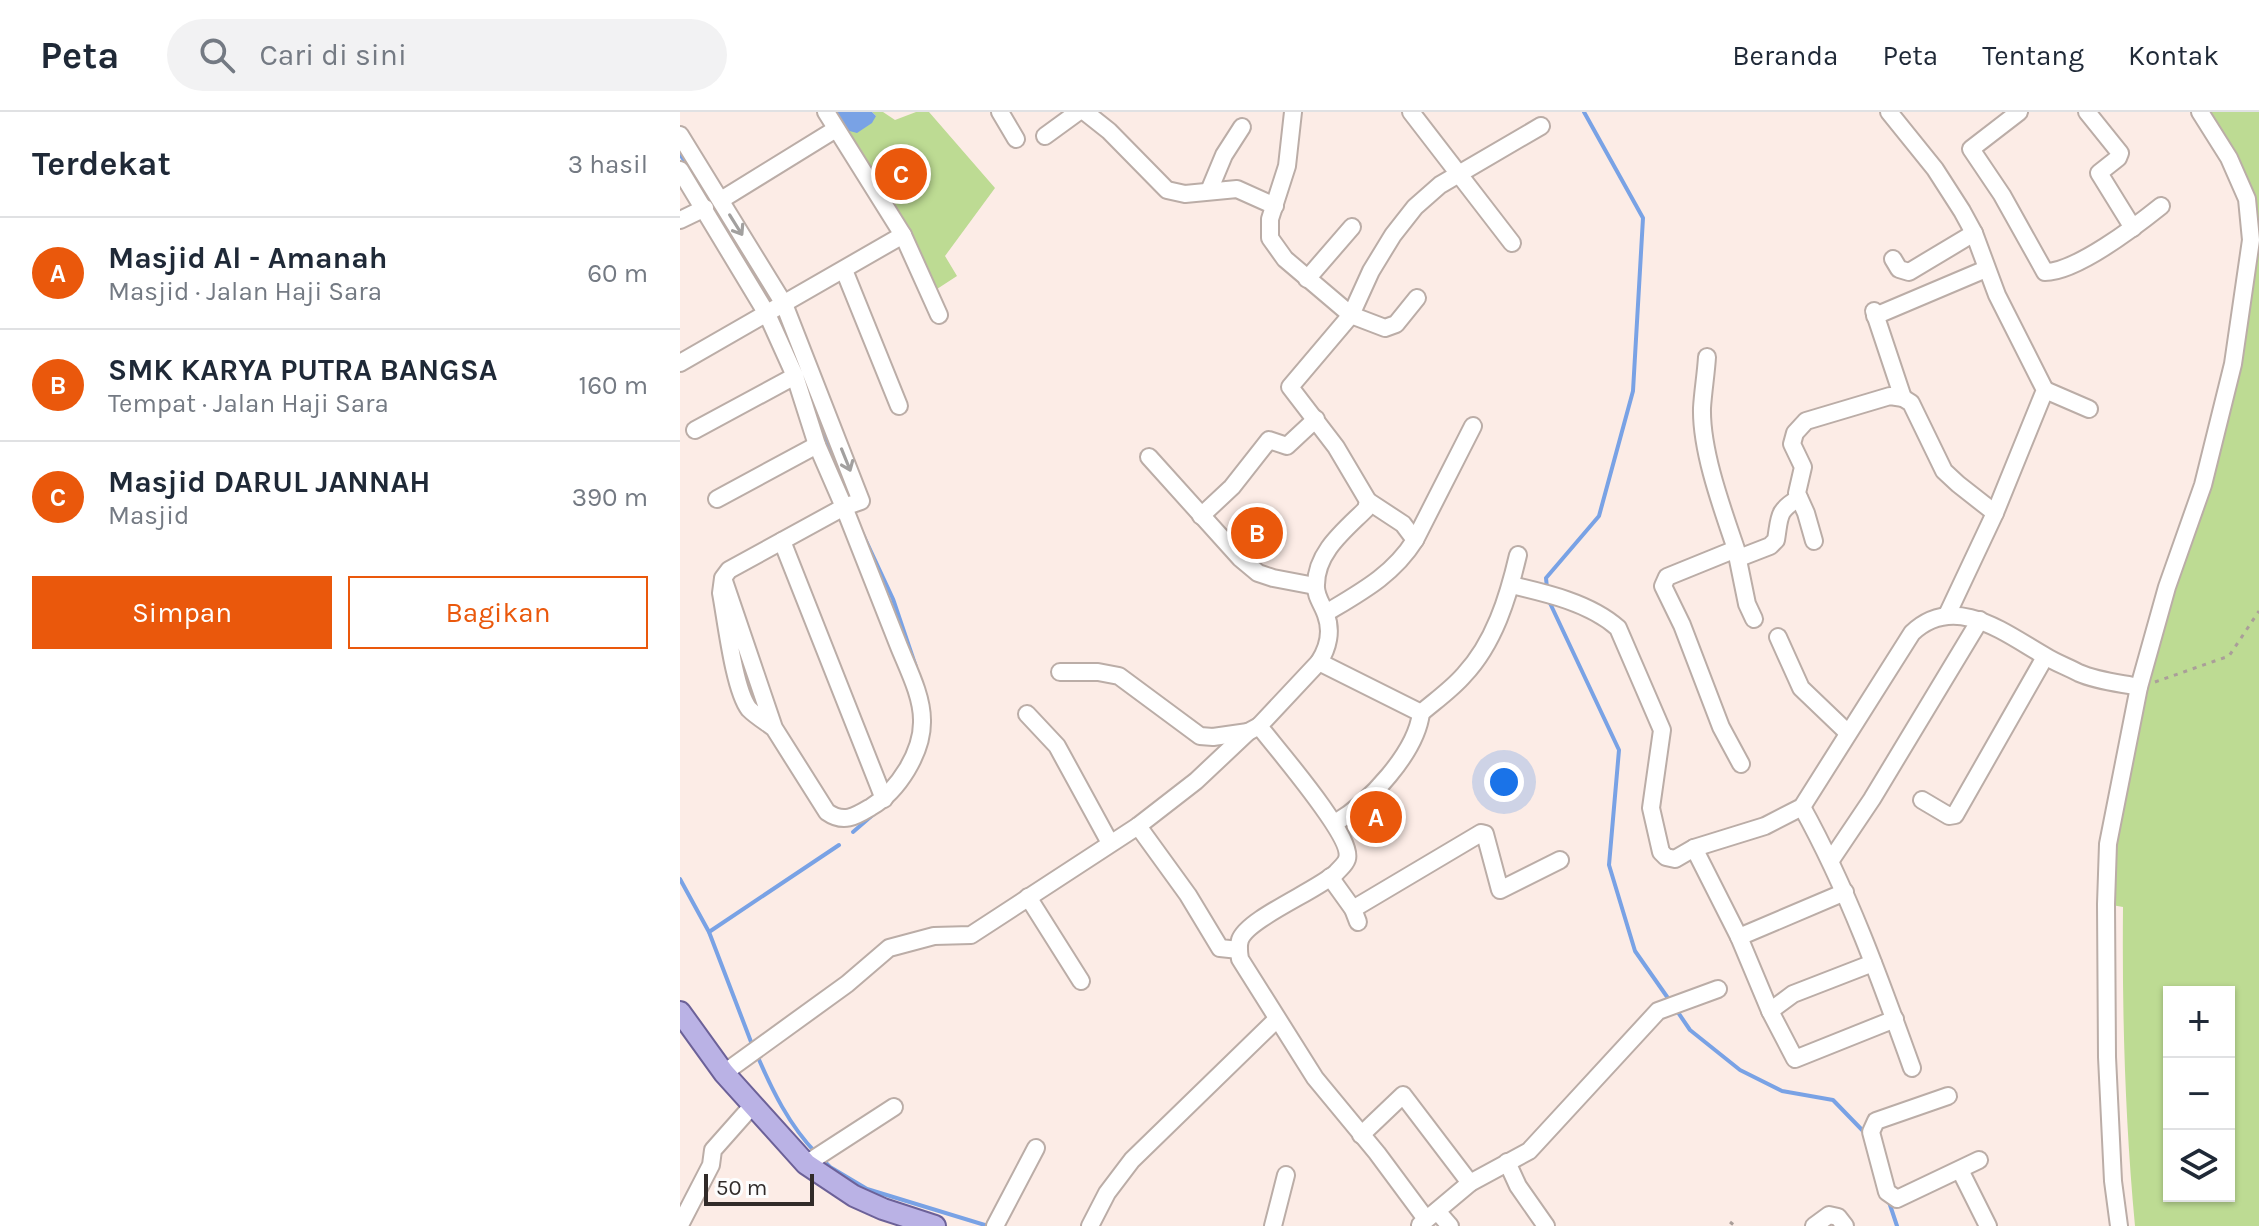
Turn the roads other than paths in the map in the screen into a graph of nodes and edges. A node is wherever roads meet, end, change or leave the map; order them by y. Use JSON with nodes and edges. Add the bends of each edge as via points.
{"nodes":[{"id":1,"x":826,"y":112,"type":"edge"},
{"id":2,"x":1000,"y":112,"type":"edge"},
{"id":3,"x":1078,"y":112,"type":"edge"},
{"id":4,"x":1085,"y":112,"type":"edge"},
{"id":5,"x":1293,"y":112,"type":"edge"},
{"id":6,"x":1411,"y":112,"type":"edge"},
{"id":7,"x":1889,"y":112,"type":"edge"},
{"id":8,"x":2019,"y":112,"type":"edge"},
{"id":9,"x":2087,"y":112,"type":"edge"},
{"id":10,"x":2200,"y":112,"type":"edge"},
{"id":11,"x":1541,"y":126,"type":"dead end"},
{"id":12,"x":1242,"y":127,"type":"dead end"},
{"id":13,"x":836,"y":129,"type":"junction"},
{"id":14,"x":680,"y":135,"type":"edge"},
{"id":15,"x":1045,"y":136,"type":"dead end"},
{"id":16,"x":1016,"y":139,"type":"dead end"},
{"id":17,"x":680,"y":170,"type":"edge"},
{"id":18,"x":1458,"y":174,"type":"junction"},
{"id":19,"x":1209,"y":191,"type":"junction"},
{"id":20,"x":721,"y":200,"type":"junction"},
{"id":21,"x":1275,"y":206,"type":"junction"},
{"id":22,"x":2161,"y":206,"type":"dead end"},
{"id":23,"x":705,"y":208,"type":"junction"},
{"id":24,"x":680,"y":220,"type":"edge"},
{"id":25,"x":1352,"y":227,"type":"dead end"},
{"id":26,"x":2133,"y":228,"type":"junction"},
{"id":27,"x":1974,"y":233,"type":"junction"},
{"id":28,"x":903,"y":235,"type":"junction"},
{"id":29,"x":1512,"y":243,"type":"dead end"},
{"id":30,"x":1893,"y":259,"type":"dead end"},
{"id":31,"x":1986,"y":269,"type":"junction"},
{"id":32,"x":844,"y":270,"type":"junction"},
{"id":33,"x":1307,"y":279,"type":"junction"},
{"id":34,"x":1417,"y":298,"type":"dead end"},
{"id":35,"x":776,"y":308,"type":"junction"},
{"id":36,"x":939,"y":315,"type":"dead end"},
{"id":37,"x":1351,"y":315,"type":"junction"},
{"id":38,"x":1707,"y":357,"type":"dead end"},
{"id":39,"x":680,"y":363,"type":"edge"},
{"id":40,"x":795,"y":376,"type":"junction"},
{"id":41,"x":2045,"y":390,"type":"junction"},
{"id":42,"x":1903,"y":398,"type":"junction"},
{"id":43,"x":899,"y":406,"type":"dead end"},
{"id":44,"x":2089,"y":409,"type":"dead end"},
{"id":45,"x":1316,"y":419,"type":"junction"},
{"id":46,"x":1473,"y":426,"type":"dead end"},
{"id":47,"x":695,"y":430,"type":"dead end"},
{"id":48,"x":817,"y":445,"type":"junction"},
{"id":49,"x":1149,"y":457,"type":"dead end"},
{"id":50,"x":1799,"y":498,"type":"junction"},
{"id":51,"x":717,"y":499,"type":"dead end"},
{"id":52,"x":1368,"y":501,"type":"junction"},
{"id":53,"x":850,"y":505,"type":"junction"},
{"id":54,"x":1995,"y":513,"type":"junction"},
{"id":55,"x":1201,"y":516,"type":"junction"},
{"id":56,"x":1415,"y":540,"type":"junction"},
{"id":57,"x":782,"y":541,"type":"junction"},
{"id":58,"x":1814,"y":541,"type":"dead end"},
{"id":59,"x":1737,"y":553,"type":"junction"},
{"id":60,"x":1518,"y":555,"type":"dead end"},
{"id":61,"x":1511,"y":585,"type":"junction"},
{"id":62,"x":1315,"y":586,"type":"junction"},
{"id":63,"x":1326,"y":613,"type":"junction"},
{"id":64,"x":1947,"y":615,"type":"junction"},
{"id":65,"x":1754,"y":619,"type":"dead end"},
{"id":66,"x":1980,"y":620,"type":"junction"},
{"id":67,"x":1778,"y":637,"type":"dead end"},
{"id":68,"x":2045,"y":657,"type":"junction"},
{"id":69,"x":1319,"y":662,"type":"junction"},
{"id":70,"x":1060,"y":672,"type":"dead end"},
{"id":71,"x":2139,"y":687,"type":"junction"},
{"id":72,"x":1421,"y":713,"type":"junction"},
{"id":73,"x":1027,"y":714,"type":"dead end"},
{"id":74,"x":1254,"y":729,"type":"junction"},
{"id":75,"x":1848,"y":733,"type":"junction"},
{"id":76,"x":1741,"y":764,"type":"dead end"},
{"id":77,"x":884,"y":799,"type":"junction"},
{"id":78,"x":1922,"y":800,"type":"dead end"},
{"id":79,"x":1802,"y":807,"type":"junction"},
{"id":80,"x":1335,"y":823,"type":"junction"},
{"id":81,"x":1138,"y":826,"type":"junction"},
{"id":82,"x":1110,"y":843,"type":"junction"},
{"id":83,"x":1694,"y":848,"type":"junction"},
{"id":84,"x":1560,"y":860,"type":"dead end"},
{"id":85,"x":1831,"y":860,"type":"junction"},
{"id":86,"x":1330,"y":877,"type":"junction"},
{"id":87,"x":1845,"y":892,"type":"junction"},
{"id":88,"x":1028,"y":897,"type":"junction"},
{"id":89,"x":1739,"y":937,"type":"junction"},
{"id":90,"x":1239,"y":950,"type":"junction"},
{"id":91,"x":1873,"y":963,"type":"junction"},
{"id":92,"x":1081,"y":981,"type":"dead end"},
{"id":93,"x":1718,"y":989,"type":"dead end"},
{"id":94,"x":1770,"y":1011,"type":"junction"},
{"id":95,"x":680,"y":1012,"type":"edge"},
{"id":96,"x":1277,"y":1019,"type":"junction"},
{"id":97,"x":1895,"y":1019,"type":"junction"},
{"id":98,"x":1912,"y":1068,"type":"dead end"},
{"id":99,"x":724,"y":1073,"type":"junction"},
{"id":100,"x":1948,"y":1096,"type":"dead end"},
{"id":101,"x":752,"y":1106,"type":"junction"},
{"id":102,"x":894,"y":1107,"type":"dead end"},
{"id":103,"x":1361,"y":1135,"type":"junction"},
{"id":104,"x":1036,"y":1148,"type":"dead end"},
{"id":105,"x":815,"y":1158,"type":"junction"},
{"id":106,"x":1979,"y":1160,"type":"dead end"},
{"id":107,"x":1507,"y":1162,"type":"junction"},
{"id":108,"x":1960,"y":1170,"type":"junction"},
{"id":109,"x":1286,"y":1175,"type":"dead end"},
{"id":110,"x":1470,"y":1183,"type":"junction"},
{"id":111,"x":1428,"y":1219,"type":"edge"},
{"id":112,"x":996,"y":1222,"type":"edge"},
{"id":113,"x":680,"y":1225,"type":"edge"},
{"id":114,"x":935,"y":1226,"type":"edge"},
{"id":115,"x":1090,"y":1226,"type":"edge"},
{"id":116,"x":1273,"y":1226,"type":"edge"},
{"id":117,"x":1450,"y":1226,"type":"edge"},
{"id":118,"x":1546,"y":1226,"type":"edge"},
{"id":119,"x":1814,"y":1226,"type":"edge"},
{"id":120,"x":1845,"y":1226,"type":"edge"},
{"id":121,"x":1988,"y":1226,"type":"edge"},
{"id":122,"x":2119,"y":1226,"type":"edge"}],
"edges":[{"from":1,"to":13,"type":"street"},
{"from":2,"to":16,"type":"street"},
{"from":3,"to":15,"type":"street"},
{"from":4,"to":19,"type":"street","via":[[1167,190]]},
{"from":5,"to":21,"type":"street","via":[[1287,166]]},
{"from":6,"to":18,"type":"street"},
{"from":7,"to":27,"type":"street"},
{"from":8,"to":26,"type":"street","via":[[1971,149],[2041,269],[2049,273],[2083,259]]},
{"from":9,"to":26,"type":"street","via":[[2120,153],[2099,173]]},
{"from":10,"to":71,"type":"street","via":[[2247,199],[2247,283],[2203,485]]},
{"from":11,"to":18,"type":"street"},
{"from":12,"to":19,"type":"street"},
{"from":13,"to":20,"type":"street"},
{"from":13,"to":28,"type":"street"},
{"from":14,"to":20,"type":"street"},
{"from":17,"to":23,"type":"street"},
{"from":18,"to":29,"type":"street"},
{"from":18,"to":37,"type":"street","via":[[1415,207],[1393,235]]},
{"from":19,"to":21,"type":"street","via":[[1237,189]]},
{"from":20,"to":35,"type":"street","one_way":true},
{"from":21,"to":33,"type":"street","via":[[1270,238]]},
{"from":22,"to":26,"type":"street"},
{"from":23,"to":24,"type":"street"},
{"from":23,"to":35,"type":"street"},
{"from":25,"to":33,"type":"street"},
{"from":27,"to":30,"type":"street","via":[[1909,272]]},
{"from":27,"to":31,"type":"street"},
{"from":28,"to":32,"type":"street"},
{"from":28,"to":36,"type":"street"},
{"from":31,"to":41,"type":"street"},
{"from":31,"to":42,"type":"street","via":[[1874,314]]},
{"from":32,"to":35,"type":"street"},
{"from":32,"to":43,"type":"street"},
{"from":33,"to":37,"type":"street"},
{"from":34,"to":37,"type":"street","via":[[1389,328]]},
{"from":35,"to":39,"type":"street"},
{"from":35,"to":40,"type":"street"},
{"from":35,"to":53,"type":"street","one_way":true,"via":[[862,499]]},
{"from":37,"to":45,"type":"street","via":[[1290,387]]},
{"from":38,"to":59,"type":"street","via":[[1704,427],[1714,486]]},
{"from":40,"to":47,"type":"street"},
{"from":40,"to":48,"type":"street"},
{"from":41,"to":44,"type":"street"},
{"from":41,"to":54,"type":"street"},
{"from":42,"to":50,"type":"street","via":[[1890,396],[1806,421],[1792,444],[1803,467]]},
{"from":42,"to":54,"type":"street","via":[[1916,410],[1944,471]]},
{"from":45,"to":52,"type":"street"},
{"from":45,"to":55,"type":"street","via":[[1287,446],[1269,440]]},
{"from":46,"to":56,"type":"street"},
{"from":48,"to":51,"type":"street"},
{"from":48,"to":53,"type":"street"},
{"from":49,"to":55,"type":"street"},
{"from":50,"to":58,"type":"street"},
{"from":50,"to":59,"type":"street","via":[[1783,508],[1770,546]]},
{"from":52,"to":56,"type":"street","via":[[1403,524]]},
{"from":52,"to":62,"type":"street","via":[[1329,546]]},
{"from":53,"to":57,"type":"street"},
{"from":53,"to":77,"type":"street","via":[[923,717],[912,759]]},
{"from":54,"to":64,"type":"street"},
{"from":55,"to":62,"type":"street","via":[[1258,573]]},
{"from":56,"to":63,"type":"street","via":[[1379,582]]},
{"from":57,"to":77,"type":"street"},
{"from":57,"to":77,"type":"street","via":[[723,578],[774,728],[827,812],[836,818],[853,818]]},
{"from":59,"to":65,"type":"street"},
{"from":59,"to":76,"type":"street","via":[[1667,577],[1663,586]]},
{"from":60,"to":61,"type":"street"},
{"from":61,"to":72,"type":"street","via":[[1476,662]]},
{"from":61,"to":83,"type":"street","via":[[1556,597],[1618,628],[1662,730],[1651,808],[1661,852],[1675,859]]},
{"from":62,"to":63,"type":"street"},
{"from":63,"to":69,"type":"street","via":[[1329,643]]},
{"from":64,"to":66,"type":"street"},
{"from":64,"to":75,"type":"street","via":[[1912,633]]},
{"from":66,"to":68,"type":"street"},
{"from":66,"to":85,"type":"street"},
{"from":67,"to":75,"type":"street","via":[[1801,688]]},
{"from":68,"to":71,"type":"street","via":[[2084,675]]},
{"from":68,"to":78,"type":"street","via":[[1955,815]]},
{"from":69,"to":72,"type":"street"},
{"from":69,"to":74,"type":"street"},
{"from":70,"to":74,"type":"street","via":[[1119,676],[1200,736]]},
{"from":71,"to":122,"type":"street","via":[[2108,844],[2107,1057]]},
{"from":72,"to":80,"type":"street","via":[[1401,762]]},
{"from":73,"to":82,"type":"street","via":[[1057,746]]},
{"from":74,"to":80,"type":"street"},
{"from":74,"to":81,"type":"street"},
{"from":75,"to":79,"type":"street"},
{"from":79,"to":83,"type":"street","via":[[1765,826]]},
{"from":79,"to":85,"type":"street"},
{"from":80,"to":86,"type":"street","via":[[1348,854],[1344,866]]},
{"from":81,"to":82,"type":"street"},
{"from":81,"to":90,"type":"street","via":[[1220,948]]},
{"from":82,"to":88,"type":"street"},
{"from":83,"to":89,"type":"street"},
{"from":84,"to":86,"type":"street","via":[[1500,890],[1481,833],[1355,916]]},
{"from":85,"to":87,"type":"street"},
{"from":86,"to":90,"type":"street","via":[[1251,925]]},
{"from":87,"to":89,"type":"street"},
{"from":87,"to":91,"type":"street"},
{"from":88,"to":92,"type":"street"},
{"from":88,"to":99,"type":"street","via":[[971,935],[934,936],[889,948]]},
{"from":89,"to":94,"type":"street"},
{"from":90,"to":96,"type":"street"},
{"from":91,"to":94,"type":"street","via":[[1793,994]]},
{"from":91,"to":97,"type":"street"},
{"from":93,"to":107,"type":"street","via":[[1658,1011],[1529,1151]]},
{"from":94,"to":97,"type":"street","via":[[1795,1059]]},
{"from":95,"to":99,"type":"main road"},
{"from":96,"to":103,"type":"street"},
{"from":96,"to":115,"type":"street","via":[[1132,1160]]},
{"from":97,"to":98,"type":"street"},
{"from":99,"to":101,"type":"main road"},
{"from":100,"to":108,"type":"street","via":[[1876,1121],[1871,1132],[1892,1197],[1903,1197]]},
{"from":101,"to":105,"type":"main road"},
{"from":101,"to":113,"type":"street","via":[[713,1150],[711,1165]]},
{"from":102,"to":105,"type":"street"},
{"from":103,"to":110,"type":"street","via":[[1403,1095]]},
{"from":103,"to":111,"type":"street"},
{"from":104,"to":112,"type":"street"},
{"from":105,"to":114,"type":"main road","via":[[854,1196]]},
{"from":106,"to":108,"type":"street"},
{"from":107,"to":110,"type":"street"},
{"from":107,"to":118,"type":"street"},
{"from":108,"to":121,"type":"street"},
{"from":109,"to":116,"type":"street"},
{"from":110,"to":111,"type":"street"},
{"from":111,"to":117,"type":"street"},
{"from":119,"to":120,"type":"street","via":[[1832,1215]]}]}
